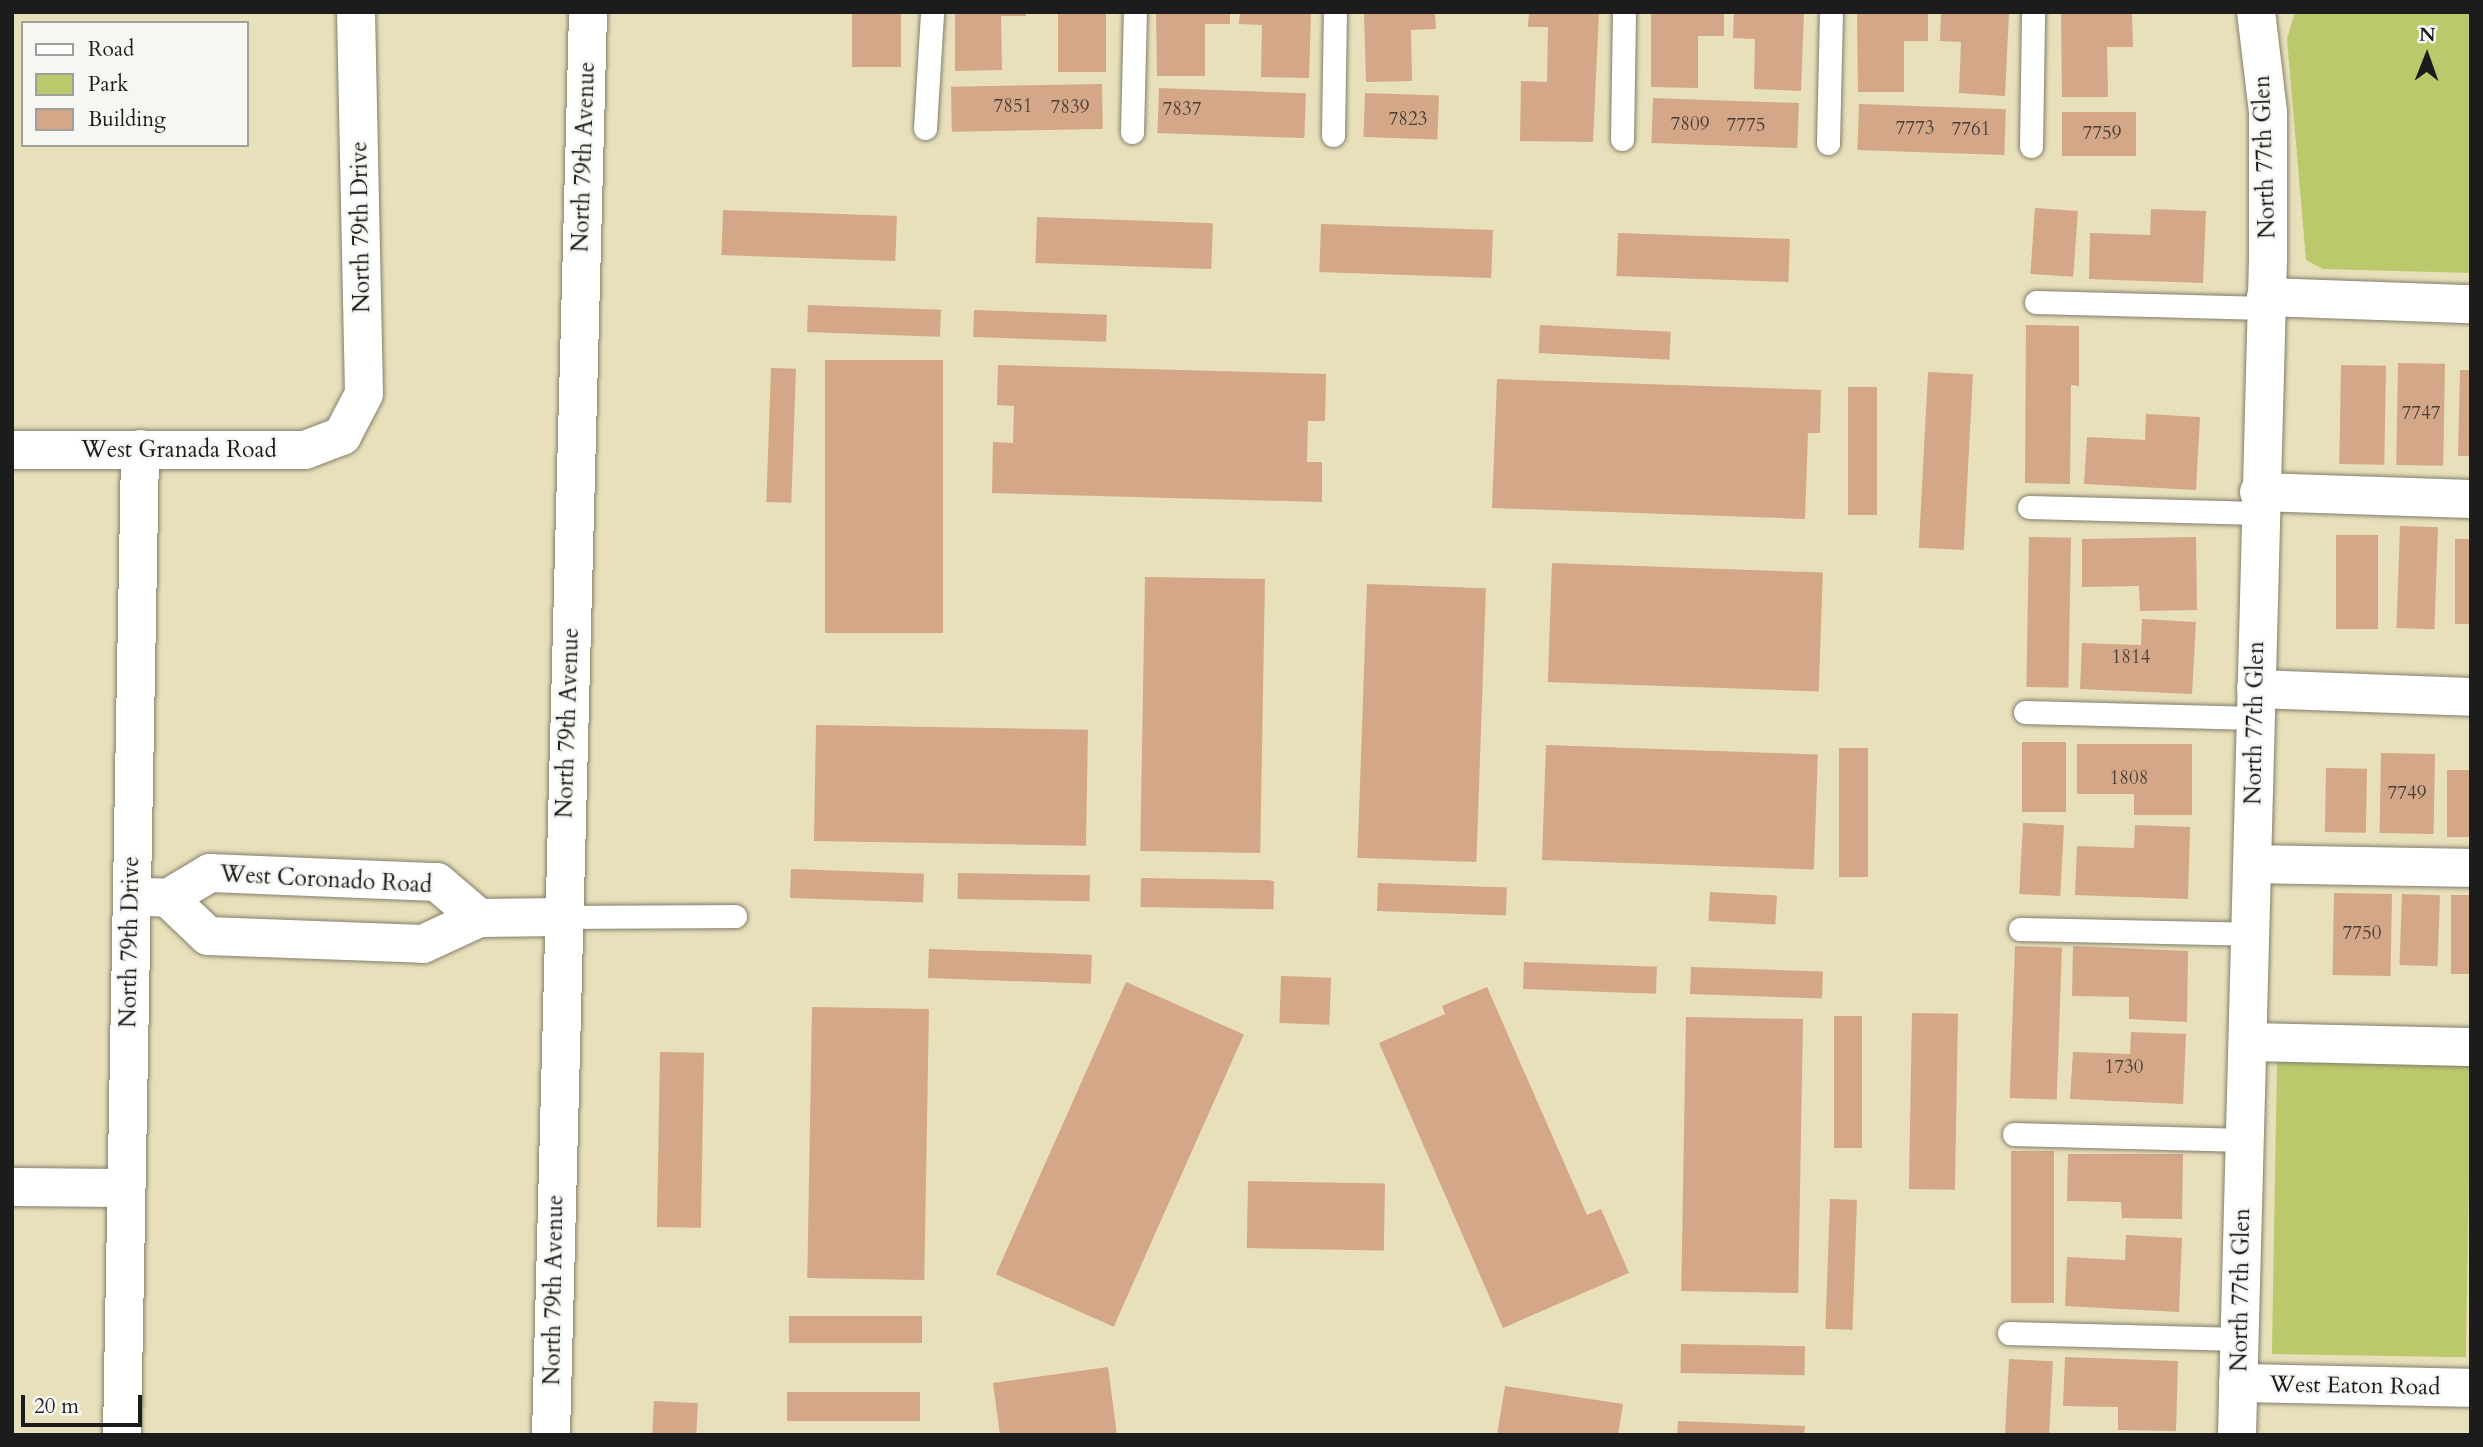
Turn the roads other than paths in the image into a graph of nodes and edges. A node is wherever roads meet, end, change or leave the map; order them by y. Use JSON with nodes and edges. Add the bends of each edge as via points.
{"nodes":[{"id":1,"x":356,"y":12,"type":"edge"},
{"id":2,"x":588,"y":12,"type":"edge"},
{"id":3,"x":932,"y":12,"type":"edge"},
{"id":4,"x":1135,"y":12,"type":"edge"},
{"id":5,"x":1335,"y":12,"type":"edge"},
{"id":6,"x":1624,"y":12,"type":"edge"},
{"id":7,"x":1831,"y":12,"type":"edge"},
{"id":8,"x":2033,"y":12,"type":"edge"},
{"id":9,"x":2256,"y":12,"type":"edge"},
{"id":10,"x":925,"y":128,"type":"dead end"},
{"id":11,"x":1132,"y":132,"type":"dead end"},
{"id":12,"x":1333,"y":135,"type":"dead end"},
{"id":13,"x":1622,"y":139,"type":"dead end"},
{"id":14,"x":1828,"y":143,"type":"dead end"},
{"id":15,"x":2031,"y":146,"type":"dead end"},
{"id":16,"x":2036,"y":302,"type":"dead end"},
{"id":17,"x":2266,"y":303,"type":"junction"},
{"id":18,"x":2471,"y":304,"type":"edge"},
{"id":19,"x":342,"y":436,"type":"joint"},
{"id":20,"x":140,"y":449,"type":"junction"},
{"id":21,"x":12,"y":450,"type":"edge"},
{"id":22,"x":2471,"y":499,"type":"edge"},
{"id":23,"x":2259,"y":503,"type":"junction"},
{"id":24,"x":2029,"y":507,"type":"dead end"},
{"id":25,"x":2471,"y":697,"type":"edge"},
{"id":26,"x":2256,"y":704,"type":"junction"},
{"id":27,"x":2025,"y":712,"type":"dead end"},
{"id":28,"x":2252,"y":864,"type":"junction"},
{"id":29,"x":2471,"y":868,"type":"edge"},
{"id":30,"x":131,"y":897,"type":"junction"},
{"id":31,"x":169,"y":898,"type":"junction"},
{"id":32,"x":735,"y":916,"type":"dead end"},
{"id":33,"x":563,"y":917,"type":"junction"},
{"id":34,"x":479,"y":918,"type":"junction"},
{"id":35,"x":2020,"y":929,"type":"dead end"},
{"id":36,"x":2249,"y":934,"type":"junction"},
{"id":37,"x":2248,"y":1042,"type":"junction"},
{"id":38,"x":2471,"y":1047,"type":"edge"},
{"id":39,"x":2014,"y":1134,"type":"dead end"},
{"id":40,"x":2244,"y":1140,"type":"junction"},
{"id":41,"x":12,"y":1188,"type":"edge"},
{"id":42,"x":125,"y":1188,"type":"junction"},
{"id":43,"x":2009,"y":1333,"type":"dead end"},
{"id":44,"x":2239,"y":1339,"type":"junction"},
{"id":45,"x":2238,"y":1383,"type":"junction"},
{"id":46,"x":2471,"y":1388,"type":"edge"},
{"id":47,"x":122,"y":1435,"type":"edge"},
{"id":48,"x":551,"y":1435,"type":"edge"},
{"id":49,"x":2237,"y":1435,"type":"edge"}],
"edges":[{"from":1,"to":19,"type":"street","name":"North 79th Drive","via":[[364,394]]},
{"from":2,"to":33,"type":"street","name":"North 79th Avenue"},
{"from":3,"to":10,"type":"lane"},
{"from":4,"to":11,"type":"lane"},
{"from":5,"to":12,"type":"lane"},
{"from":6,"to":13,"type":"lane"},
{"from":7,"to":14,"type":"lane"},
{"from":8,"to":15,"type":"lane"},
{"from":9,"to":17,"type":"street","name":"North 77th Glen","via":[[2268,112]]},
{"from":16,"to":17,"type":"lane"},
{"from":17,"to":18,"type":"street"},
{"from":17,"to":23,"type":"street","name":"North 77th Glen"},
{"from":19,"to":20,"type":"street","name":"West Granada Road","via":[[305,450]]},
{"from":20,"to":21,"type":"street","name":"West Granada Road"},
{"from":20,"to":30,"type":"street","name":"North 79th Drive"},
{"from":22,"to":23,"type":"street"},
{"from":23,"to":24,"type":"lane"},
{"from":23,"to":26,"type":"street","name":"North 77th Glen"},
{"from":25,"to":26,"type":"street"},
{"from":26,"to":27,"type":"lane"},
{"from":26,"to":28,"type":"street","name":"North 77th Glen"},
{"from":28,"to":29,"type":"street"},
{"from":28,"to":36,"type":"street","name":"North 77th Glen"},
{"from":30,"to":31,"type":"street"},
{"from":30,"to":42,"type":"street","name":"North 79th Drive"},
{"from":31,"to":34,"type":"street","name":"West Coronado Road","via":[[210,873],[437,882]]},
{"from":31,"to":34,"type":"street","via":[[208,936],[422,944]]},
{"from":32,"to":33,"type":"lane"},
{"from":33,"to":34,"type":"street"},
{"from":33,"to":48,"type":"street","name":"North 79th Avenue"},
{"from":35,"to":36,"type":"lane"},
{"from":36,"to":37,"type":"street","name":"North 77th Glen"},
{"from":37,"to":38,"type":"street"},
{"from":37,"to":40,"type":"street","name":"North 77th Glen"},
{"from":39,"to":40,"type":"lane"},
{"from":40,"to":44,"type":"street","name":"North 77th Glen"},
{"from":41,"to":42,"type":"street"},
{"from":42,"to":47,"type":"street","name":"North 79th Drive"},
{"from":43,"to":44,"type":"lane"},
{"from":44,"to":45,"type":"street","name":"North 77th Glen"},
{"from":45,"to":46,"type":"street","name":"West Eaton Road"},
{"from":45,"to":49,"type":"street","name":"North 77th Glen"}]}
